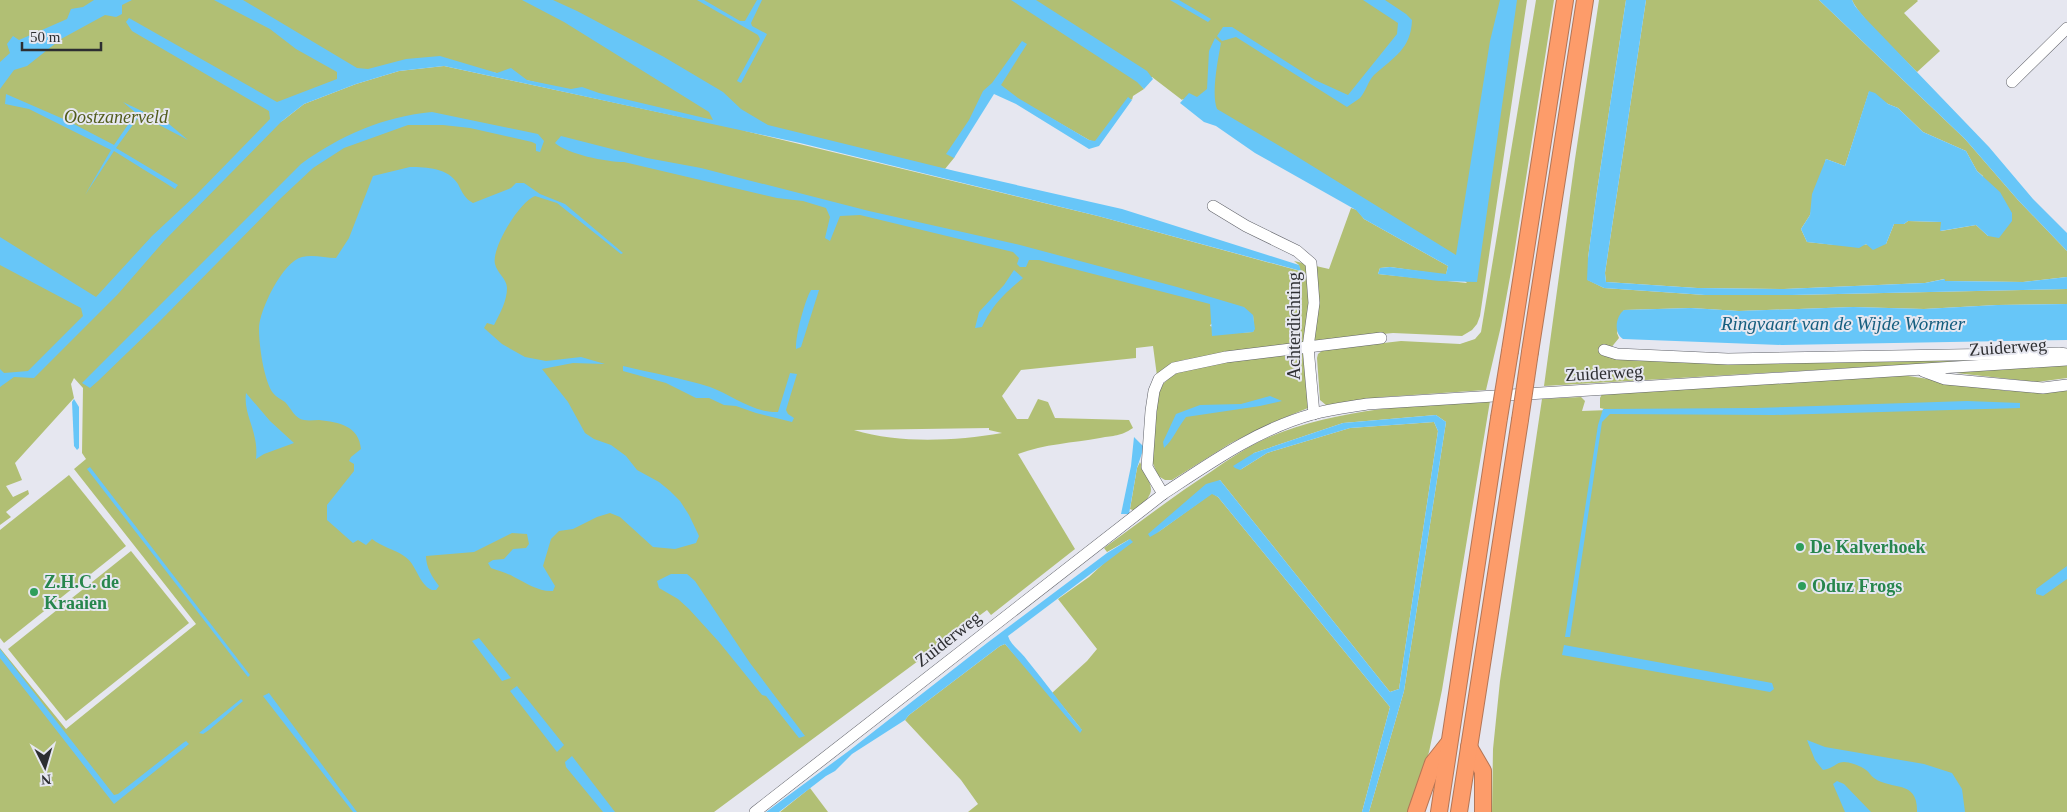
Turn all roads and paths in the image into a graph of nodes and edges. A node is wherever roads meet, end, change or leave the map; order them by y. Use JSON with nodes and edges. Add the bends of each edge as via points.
{"nodes":[{"id":1,"x":1566,"y":0,"type":"edge"},
{"id":2,"x":1584,"y":0,"type":"edge"},
{"id":3,"x":2067,"y":28,"type":"edge"},
{"id":4,"x":2012,"y":82,"type":"dead end"},
{"id":5,"x":1213,"y":206,"type":"dead end"},
{"id":6,"x":1381,"y":338,"type":"dead end"},
{"id":7,"x":1308,"y":347,"type":"junction"},
{"id":8,"x":1604,"y":350,"type":"dead end"},
{"id":9,"x":2067,"y":354,"type":"edge"},
{"id":10,"x":2067,"y":360,"type":"edge"},
{"id":11,"x":1916,"y":369,"type":"junction"},
{"id":12,"x":2067,"y":385,"type":"edge"},
{"id":13,"x":1314,"y":414,"type":"junction"},
{"id":14,"x":1163,"y":494,"type":"junction"},
{"id":15,"x":1450,"y":742,"type":"junction"},
{"id":16,"x":1470,"y":747,"type":"junction"},
{"id":17,"x":755,"y":812,"type":"edge"},
{"id":18,"x":1416,"y":812,"type":"edge"},
{"id":19,"x":1439,"y":812,"type":"edge"},
{"id":20,"x":1459,"y":812,"type":"edge"},
{"id":21,"x":1483,"y":812,"type":"edge"}],
"edges":[{"from":1,"to":15,"type":"highway","bridge":true},
{"from":2,"to":16,"type":"highway","bridge":true},
{"from":3,"to":4,"type":"street"},
{"from":5,"to":7,"type":"street","name":"Achterdichting","via":[[1297,251],[1311,263],[1314,303]]},
{"from":6,"to":7,"type":"street"},
{"from":7,"to":13,"type":"street","name":"Achterdichting"},
{"from":7,"to":14,"type":"street","via":[[1182,366],[1159,379],[1151,411],[1147,467]]},
{"from":8,"to":9,"type":"street","name":"Zuiderweg","via":[[1617,354],[1728,359]]},
{"from":10,"to":11,"type":"street","name":"Zuiderweg"},
{"from":11,"to":12,"type":"street","via":[[1945,380],[2043,388]]},
{"from":11,"to":13,"type":"street","name":"Zuiderweg","via":[[1367,404]]},
{"from":13,"to":14,"type":"street","name":"Zuiderweg","via":[[1251,440]]},
{"from":14,"to":17,"type":"street","name":"Zuiderweg"},
{"from":15,"to":18,"type":"highway","via":[[1433,763]]},
{"from":15,"to":19,"type":"highway"},
{"from":16,"to":20,"type":"highway"},
{"from":16,"to":21,"type":"highway","via":[[1483,771]]}]}
